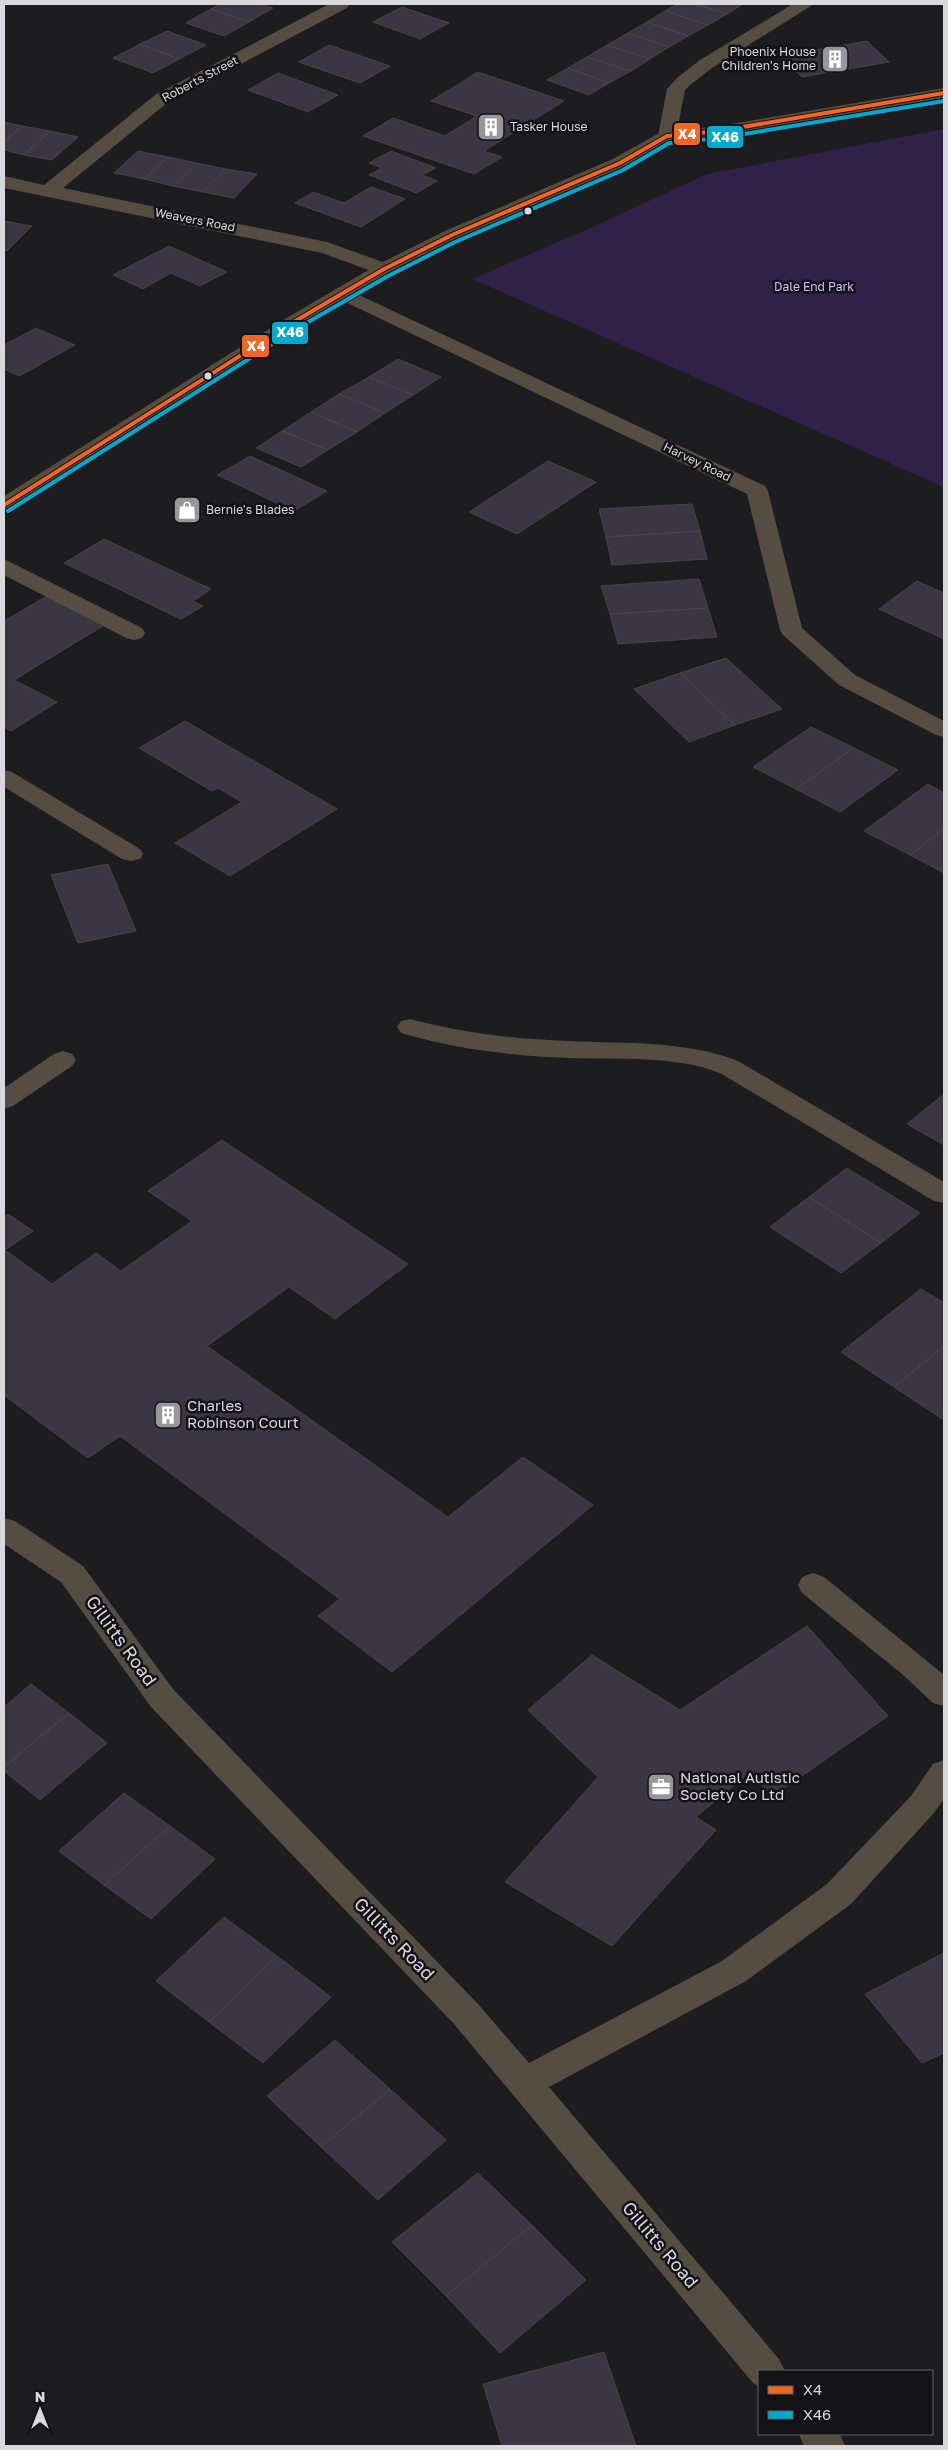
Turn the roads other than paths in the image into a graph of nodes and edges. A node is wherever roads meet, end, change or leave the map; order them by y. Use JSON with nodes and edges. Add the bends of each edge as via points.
{"nodes":[{"id":1,"x":341,"y":4,"type":"edge"},
{"id":2,"x":804,"y":4,"type":"edge"},
{"id":3,"x":944,"y":93,"type":"edge"},
{"id":4,"x":667,"y":136,"type":"junction"},
{"id":5,"x":4,"y":182,"type":"edge"},
{"id":6,"x":48,"y":191,"type":"junction"},
{"id":7,"x":384,"y":269,"type":"junction"},
{"id":8,"x":342,"y":294,"type":"junction"},
{"id":9,"x":4,"y":506,"type":"edge"},
{"id":10,"x":4,"y":566,"type":"edge"},
{"id":11,"x":134,"y":633,"type":"dead end"},
{"id":12,"x":944,"y":730,"type":"edge"},
{"id":13,"x":4,"y":777,"type":"edge"},
{"id":14,"x":131,"y":854,"type":"dead end"},
{"id":15,"x":410,"y":1027,"type":"dead end"},
{"id":16,"x":63,"y":1060,"type":"dead end"},
{"id":17,"x":4,"y":1100,"type":"edge"},
{"id":18,"x":944,"y":1194,"type":"edge"},
{"id":19,"x":4,"y":1529,"type":"edge"},
{"id":20,"x":813,"y":1585,"type":"dead end"},
{"id":21,"x":944,"y":1694,"type":"edge"},
{"id":22,"x":944,"y":1773,"type":"edge"},
{"id":23,"x":524,"y":2083,"type":"junction"},
{"id":24,"x":765,"y":2370,"type":"edge"},
{"id":25,"x":819,"y":2435,"type":"edge"},
{"id":26,"x":826,"y":2446,"type":"edge"}],
"edges":[{"from":1,"to":6,"type":"street","name":"Roberts Street","via":[[161,99]]},
{"from":2,"to":4,"type":"street","via":[[684,81],[676,89]]},
{"from":3,"to":4,"type":"main road"},
{"from":4,"to":7,"type":"main road","via":[[620,163],[452,235]]},
{"from":5,"to":6,"type":"street","name":"Weavers Road"},
{"from":6,"to":7,"type":"street","name":"Weavers Road","via":[[327,248]]},
{"from":7,"to":8,"type":"main road"},
{"from":8,"to":9,"type":"main road"},
{"from":8,"to":12,"type":"street","name":"Harvey Road","via":[[756,490],[791,630],[847,680]]},
{"from":10,"to":11,"type":"street"},
{"from":13,"to":14,"type":"street"},
{"from":15,"to":18,"type":"street","via":[[465,1042],[510,1047],[710,1059],[729,1067]]},
{"from":16,"to":17,"type":"street"},
{"from":19,"to":23,"type":"street","name":"Gillitts Road","via":[[72,1574],[162,1698],[466,2014]]},
{"from":20,"to":21,"type":"street"},
{"from":22,"to":23,"type":"street","via":[[922,1805],[839,1894],[734,1971]]},
{"from":23,"to":24,"type":"street","name":"Gillitts Road"},
{"from":25,"to":26,"type":"street"}]}
